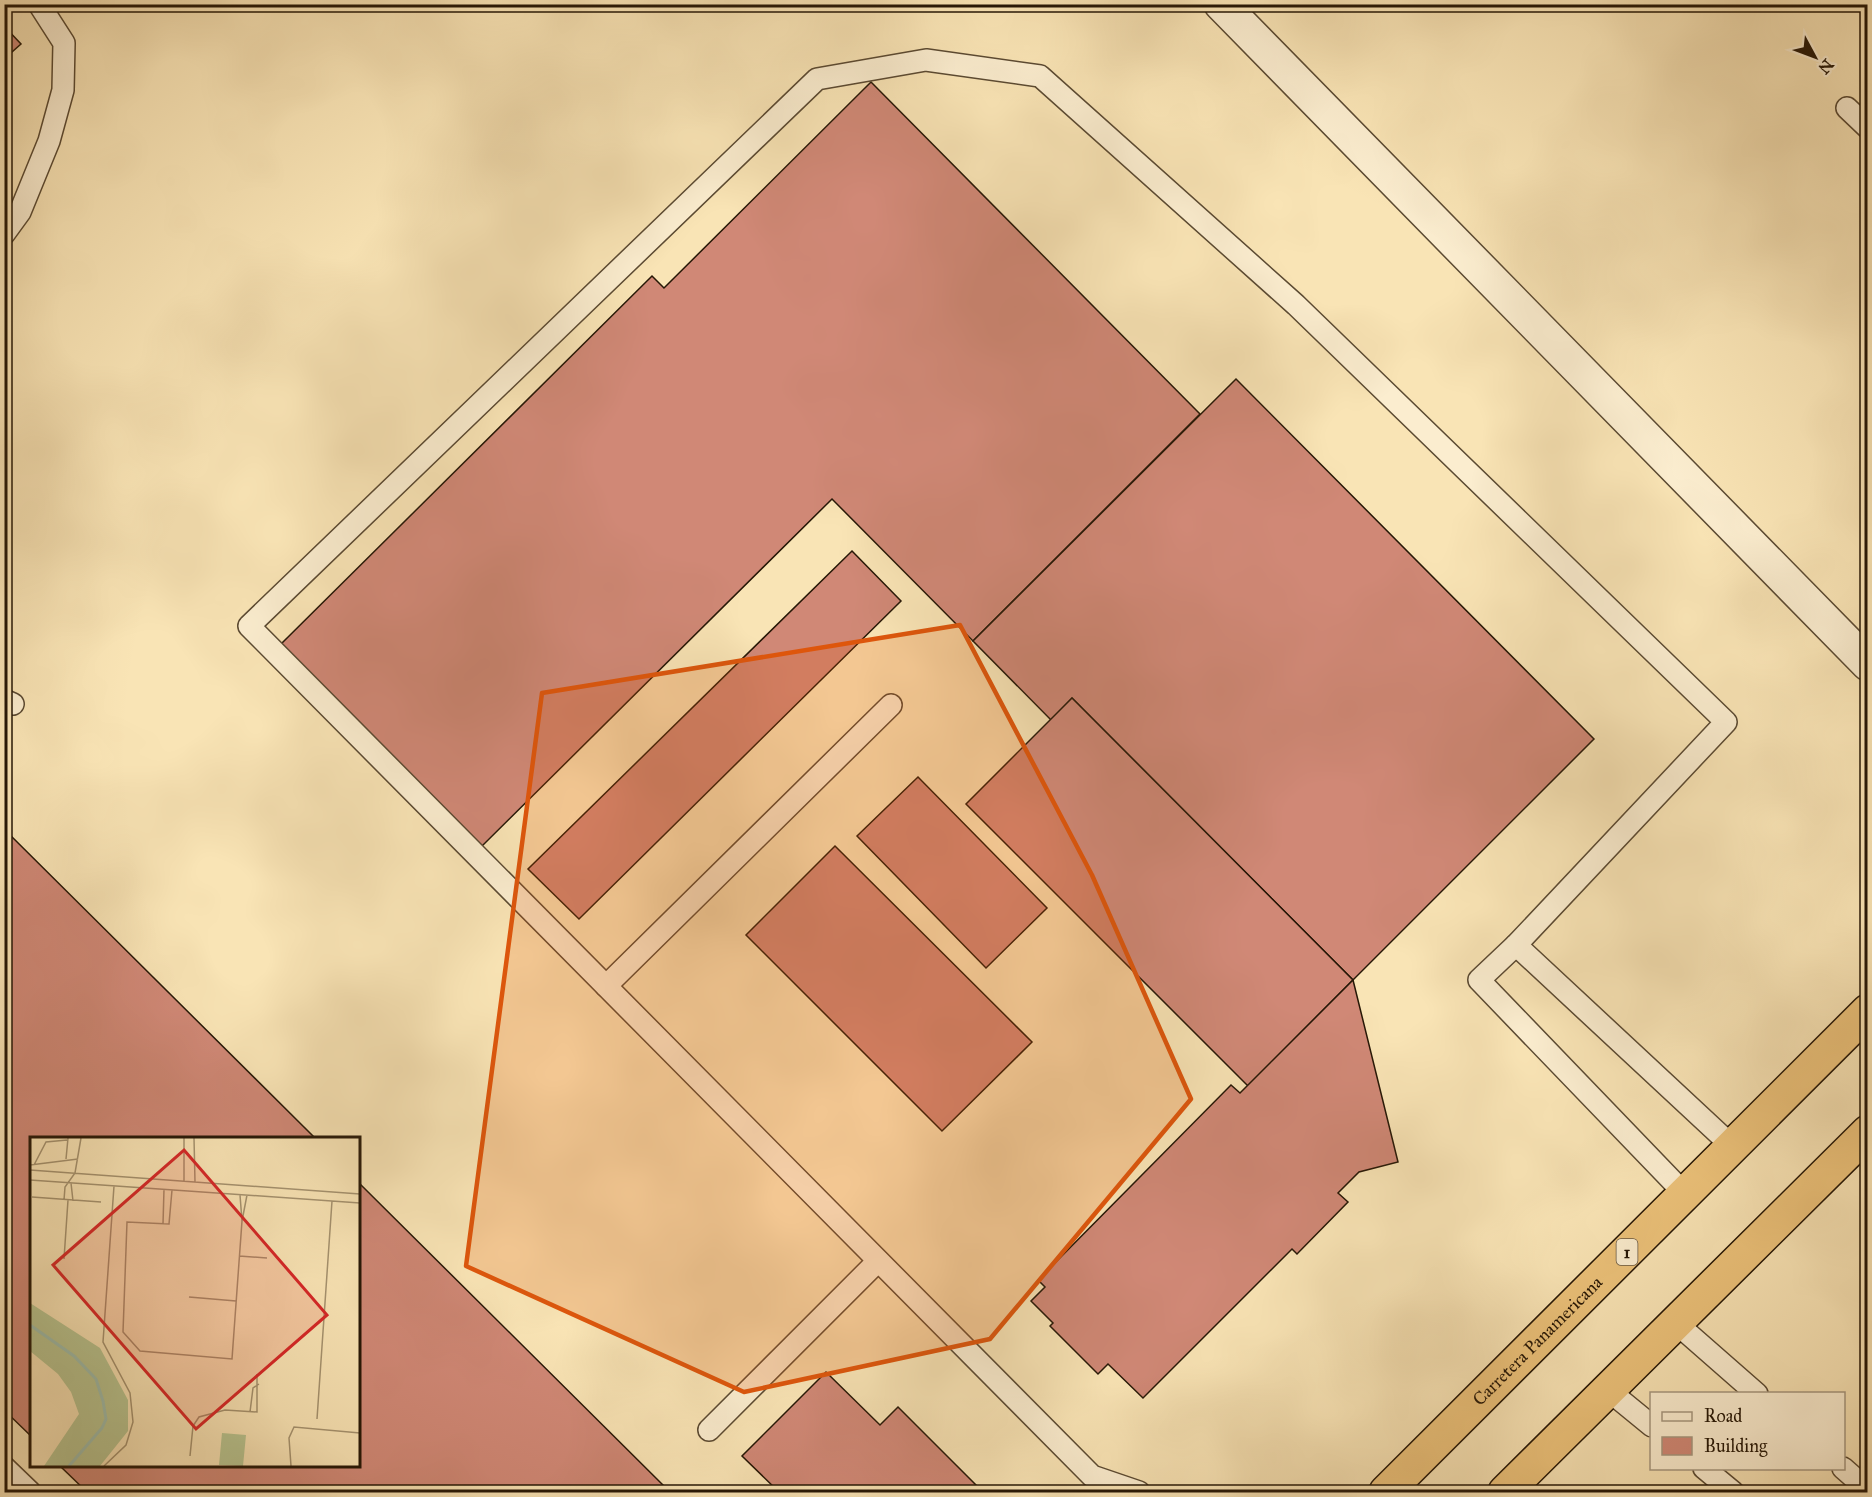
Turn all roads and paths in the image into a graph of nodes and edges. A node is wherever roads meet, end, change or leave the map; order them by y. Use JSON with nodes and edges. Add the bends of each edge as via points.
{"nodes":[{"id":1,"x":39,"y":4,"type":"edge"},
{"id":2,"x":1221,"y":4,"type":"edge"},
{"id":3,"x":1847,"y":108,"type":"dead end"},
{"id":4,"x":1868,"y":128,"type":"edge"},
{"id":5,"x":4,"y":234,"type":"edge"},
{"id":6,"x":1868,"y":664,"type":"edge"},
{"id":7,"x":891,"y":705,"type":"dead end"},
{"id":8,"x":1516,"y":945,"type":"junction"},
{"id":9,"x":606,"y":986,"type":"junction"},
{"id":10,"x":1868,"y":1011,"type":"edge"},
{"id":11,"x":1868,"y":1132,"type":"edge"},
{"id":12,"x":1732,"y":1146,"type":"junction"},
{"id":13,"x":1685,"y":1194,"type":"junction"},
{"id":14,"x":878,"y":1261,"type":"junction"},
{"id":15,"x":1676,"y":1323,"type":"junction"},
{"id":16,"x":1608,"y":1390,"type":"junction"},
{"id":17,"x":1755,"y":1392,"type":"edge"},
{"id":18,"x":1650,"y":1424,"type":"edge"},
{"id":19,"x":709,"y":1430,"type":"dead end"},
{"id":20,"x":4,"y":1467,"type":"edge"},
{"id":21,"x":1706,"y":1470,"type":"edge"},
{"id":22,"x":1845,"y":1470,"type":"edge"},
{"id":23,"x":1094,"y":1484,"type":"edge"},
{"id":24,"x":1868,"y":1490,"type":"edge"},
{"id":25,"x":30,"y":1492,"type":"edge"},
{"id":26,"x":1139,"y":1492,"type":"edge"},
{"id":27,"x":1386,"y":1492,"type":"edge"},
{"id":28,"x":1505,"y":1492,"type":"edge"},
{"id":29,"x":1733,"y":1492,"type":"edge"}],
"edges":[{"from":1,"to":5,"type":"lane","via":[[64,43],[63,90],[50,141],[20,212]]},
{"from":2,"to":6,"type":"street"},
{"from":3,"to":4,"type":"lane"},
{"from":7,"to":9,"type":"lane"},
{"from":8,"to":9,"type":"lane","via":[[1726,722],[1296,305],[1040,76],[926,60],[817,79],[249,626]]},
{"from":8,"to":12,"type":"lane"},
{"from":8,"to":13,"type":"lane","via":[[1479,980]]},
{"from":9,"to":14,"type":"lane"},
{"from":10,"to":12,"type":"highway","name":"Carretera Panamericana","number":"1"},
{"from":11,"to":15,"type":"highway"},
{"from":12,"to":13,"type":"highway","name":"Carretera Panamericana","number":"1"},
{"from":13,"to":27,"type":"highway","name":"Carretera Panamericana","number":"1"},
{"from":14,"to":19,"type":"lane"},
{"from":14,"to":23,"type":"lane"},
{"from":15,"to":16,"type":"highway"},
{"from":15,"to":17,"type":"lane"},
{"from":16,"to":18,"type":"lane"},
{"from":16,"to":28,"type":"highway"},
{"from":20,"to":25,"type":"lane"},
{"from":21,"to":29,"type":"lane"},
{"from":22,"to":24,"type":"lane"},
{"from":23,"to":26,"type":"lane"}]}
